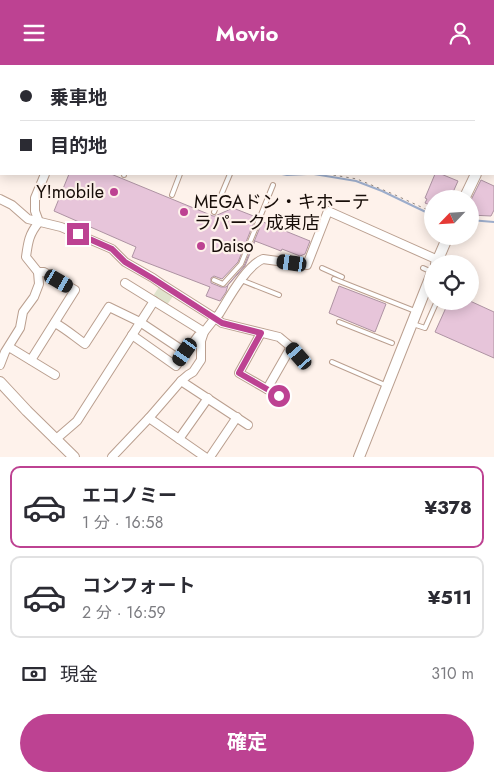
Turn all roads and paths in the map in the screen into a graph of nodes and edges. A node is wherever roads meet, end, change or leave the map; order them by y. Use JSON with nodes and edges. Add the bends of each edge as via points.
{"nodes":[{"id":1,"x":45,"y":175,"type":"edge"},
{"id":2,"x":180,"y":175,"type":"edge"},
{"id":3,"x":230,"y":175,"type":"edge"},
{"id":4,"x":333,"y":175,"type":"edge"},
{"id":5,"x":476,"y":175,"type":"edge"},
{"id":6,"x":273,"y":185,"type":"dead end"},
{"id":7,"x":468,"y":190,"type":"edge"},
{"id":8,"x":172,"y":195,"type":"dead end"},
{"id":9,"x":0,"y":199,"type":"edge"},
{"id":10,"x":424,"y":208,"type":"edge"},
{"id":11,"x":214,"y":212,"type":"dead end"},
{"id":12,"x":39,"y":222,"type":"junction"},
{"id":13,"x":424,"y":256,"type":"edge"},
{"id":14,"x":322,"y":268,"type":"dead end"},
{"id":15,"x":38,"y":272,"type":"junction"},
{"id":16,"x":342,"y":277,"type":"dead end"},
{"id":17,"x":334,"y":279,"type":"dead end"},
{"id":18,"x":214,"y":280,"type":"dead end"},
{"id":19,"x":241,"y":280,"type":"junction"},
{"id":20,"x":125,"y":283,"type":"dead end"},
{"id":21,"x":424,"y":294,"type":"edge"},
{"id":22,"x":279,"y":295,"type":"dead end"},
{"id":23,"x":154,"y":301,"type":"junction"},
{"id":24,"x":433,"y":310,"type":"edge"},
{"id":25,"x":417,"y":312,"type":"junction"},
{"id":26,"x":216,"y":318,"type":"junction"},
{"id":27,"x":339,"y":322,"type":"dead end"},
{"id":28,"x":55,"y":323,"type":"junction"},
{"id":29,"x":140,"y":323,"type":"junction"},
{"id":30,"x":412,"y":324,"type":"junction"},
{"id":31,"x":204,"y":332,"type":"junction"},
{"id":32,"x":261,"y":333,"type":"junction"},
{"id":33,"x":132,"y":335,"type":"junction"},
{"id":34,"x":392,"y":343,"type":"dead end"},
{"id":35,"x":9,"y":347,"type":"junction"},
{"id":36,"x":291,"y":347,"type":"junction"},
{"id":37,"x":185,"y":352,"type":"junction"},
{"id":38,"x":299,"y":356,"type":"dead end"},
{"id":39,"x":31,"y":361,"type":"junction"},
{"id":40,"x":332,"y":362,"type":"dead end"},
{"id":41,"x":0,"y":365,"type":"edge"},
{"id":42,"x":55,"y":375,"type":"dead end"},
{"id":43,"x":181,"y":381,"type":"junction"},
{"id":44,"x":0,"y":382,"type":"edge"},
{"id":45,"x":388,"y":386,"type":"junction"},
{"id":46,"x":267,"y":389,"type":"junction"},
{"id":47,"x":279,"y":396,"type":"dead end"},
{"id":48,"x":208,"y":398,"type":"junction"},
{"id":49,"x":237,"y":417,"type":"junction"},
{"id":50,"x":149,"y":418,"type":"junction"},
{"id":51,"x":248,"y":425,"type":"dead end"},
{"id":52,"x":179,"y":439,"type":"junction"},
{"id":53,"x":55,"y":440,"type":"junction"},
{"id":54,"x":74,"y":457,"type":"edge"},
{"id":55,"x":112,"y":457,"type":"edge"},
{"id":56,"x":205,"y":457,"type":"edge"},
{"id":57,"x":210,"y":457,"type":"edge"},
{"id":58,"x":359,"y":457,"type":"edge"}],
"edges":[{"from":1,"to":12,"type":"street","via":[[35,198]]},
{"from":2,"to":8,"type":"lane"},
{"from":3,"to":11,"type":"lane"},
{"from":4,"to":10,"type":"path","via":[[357,179]]},
{"from":5,"to":7,"type":"street"},
{"from":6,"to":18,"type":"lane","via":[[241,264],[223,284]]},
{"from":9,"to":12,"type":"street","via":[[28,219]]},
{"from":12,"to":15,"type":"street","via":[[28,241],[26,257]]},
{"from":12,"to":26,"type":"street","via":[[61,227],[112,249],[125,262]]},
{"from":13,"to":19,"type":"street","via":[[328,211],[307,265],[263,259]]},
{"from":14,"to":16,"type":"lane"},
{"from":15,"to":28,"type":"street","via":[[44,272],[75,291]]},
{"from":15,"to":35,"type":"street","via":[[39,284],[34,297],[23,312],[20,327]]},
{"from":17,"to":25,"type":"lane"},
{"from":19,"to":22,"type":"lane"},
{"from":19,"to":26,"type":"street"},
{"from":20,"to":23,"type":"street"},
{"from":21,"to":25,"type":"street"},
{"from":23,"to":29,"type":"street"},
{"from":23,"to":31,"type":"street"},
{"from":24,"to":30,"type":"lane","via":[[425,328]]},
{"from":25,"to":30,"type":"street"},
{"from":26,"to":31,"type":"street"},
{"from":26,"to":32,"type":"street","via":[[222,323]]},
{"from":27,"to":34,"type":"lane"},
{"from":28,"to":29,"type":"street","via":[[85,344],[109,307]]},
{"from":28,"to":39,"type":"street"},
{"from":29,"to":33,"type":"street"},
{"from":29,"to":37,"type":"street"},
{"from":30,"to":45,"type":"street"},
{"from":31,"to":37,"type":"street"},
{"from":31,"to":43,"type":"street","via":[[201,360]]},
{"from":32,"to":36,"type":"street","via":[[279,337]]},
{"from":32,"to":46,"type":"street","via":[[239,373]]},
{"from":33,"to":37,"type":"street","via":[[176,366]]},
{"from":33,"to":53,"type":"street","via":[[77,421]]},
{"from":35,"to":39,"type":"street"},
{"from":35,"to":41,"type":"street"},
{"from":36,"to":38,"type":"street"},
{"from":36,"to":46,"type":"street"},
{"from":39,"to":42,"type":"street"},
{"from":40,"to":45,"type":"lane"},
{"from":43,"to":48,"type":"street"},
{"from":43,"to":50,"type":"street"},
{"from":44,"to":53,"type":"street"},
{"from":45,"to":58,"type":"street"},
{"from":46,"to":47,"type":"street"},
{"from":48,"to":49,"type":"street"},
{"from":48,"to":52,"type":"street"},
{"from":49,"to":51,"type":"street"},
{"from":49,"to":57,"type":"street"},
{"from":50,"to":52,"type":"street"},
{"from":50,"to":55,"type":"street"},
{"from":52,"to":56,"type":"street"},
{"from":53,"to":54,"type":"street"}]}
